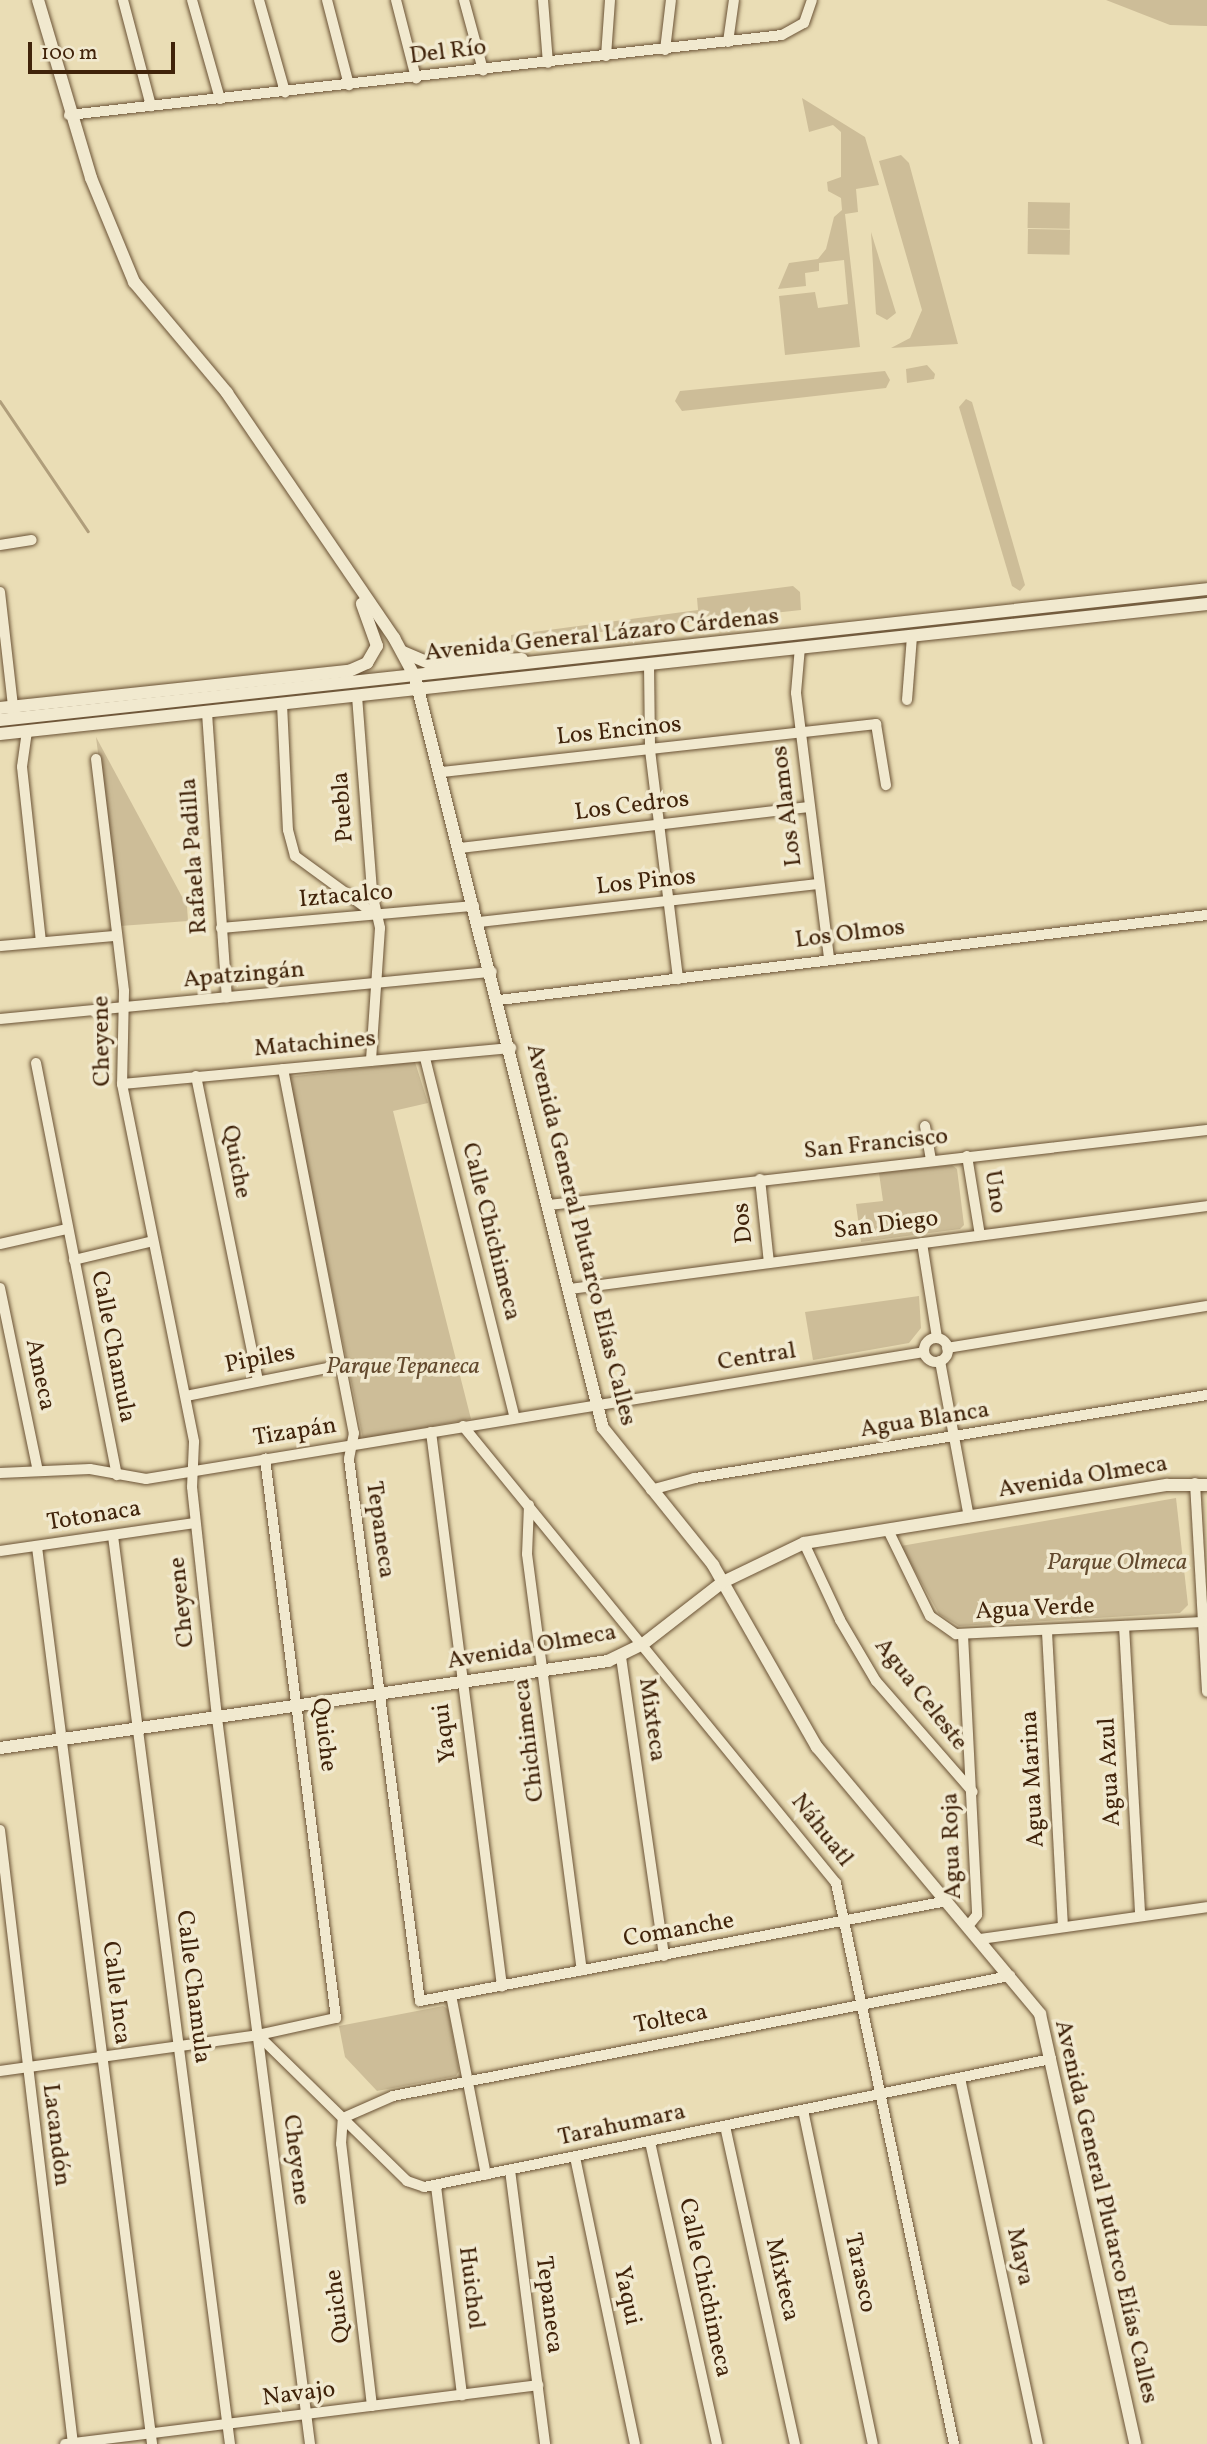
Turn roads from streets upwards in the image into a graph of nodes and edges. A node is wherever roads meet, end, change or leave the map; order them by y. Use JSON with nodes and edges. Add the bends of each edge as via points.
{"nodes":[{"id":1,"x":38,"y":0,"type":"edge"},
{"id":2,"x":122,"y":0,"type":"edge"},
{"id":3,"x":192,"y":0,"type":"edge"},
{"id":4,"x":259,"y":0,"type":"edge"},
{"id":5,"x":327,"y":0,"type":"edge"},
{"id":6,"x":396,"y":0,"type":"edge"},
{"id":7,"x":464,"y":0,"type":"edge"},
{"id":8,"x":543,"y":0,"type":"edge"},
{"id":9,"x":611,"y":0,"type":"edge"},
{"id":10,"x":671,"y":0,"type":"edge"},
{"id":11,"x":734,"y":0,"type":"edge"},
{"id":12,"x":812,"y":0,"type":"edge"},
{"id":13,"x":728,"y":42,"type":"junction"},
{"id":14,"x":665,"y":50,"type":"junction"},
{"id":15,"x":606,"y":56,"type":"junction"},
{"id":16,"x":548,"y":63,"type":"junction"},
{"id":17,"x":483,"y":70,"type":"junction"},
{"id":18,"x":416,"y":78,"type":"junction"},
{"id":19,"x":349,"y":85,"type":"junction"},
{"id":20,"x":285,"y":92,"type":"junction"},
{"id":21,"x":220,"y":99,"type":"junction"},
{"id":22,"x":151,"y":106,"type":"junction"},
{"id":23,"x":69,"y":115,"type":"junction"},
{"id":24,"x":32,"y":540,"type":"dead end"},
{"id":25,"x":0,"y":545,"type":"edge"},
{"id":26,"x":341,"y":563,"type":"junction"},
{"id":27,"x":1207,"y":589,"type":"edge"},
{"id":28,"x":0,"y":592,"type":"edge"},
{"id":29,"x":1207,"y":604,"type":"edge"},
{"id":30,"x":982,"y":615,"type":"junction"},
{"id":31,"x":943,"y":632,"type":"junction"},
{"id":32,"x":912,"y":636,"type":"junction"},
{"id":33,"x":800,"y":647,"type":"junction"},
{"id":34,"x":402,"y":652,"type":"junction"},
{"id":35,"x":557,"y":662,"type":"junction"},
{"id":36,"x":649,"y":664,"type":"junction"},
{"id":37,"x":415,"y":677,"type":"junction"},
{"id":38,"x":264,"y":680,"type":"junction"},
{"id":39,"x":174,"y":690,"type":"junction"},
{"id":40,"x":420,"y":691,"type":"junction"},
{"id":41,"x":357,"y":696,"type":"junction"},
{"id":42,"x":284,"y":698,"type":"junction"},
{"id":43,"x":907,"y":700,"type":"dead end"},
{"id":44,"x":190,"y":702,"type":"junction"},
{"id":45,"x":9,"y":711,"type":"edge"},
{"id":46,"x":207,"y":713,"type":"junction"},
{"id":47,"x":0,"y":720,"type":"edge"},
{"id":48,"x":27,"y":731,"type":"junction"},
{"id":49,"x":801,"y":733,"type":"junction"},
{"id":50,"x":0,"y":734,"type":"edge"},
{"id":51,"x":650,"y":750,"type":"junction"},
{"id":52,"x":96,"y":759,"type":"dead end"},
{"id":53,"x":442,"y":772,"type":"junction"},
{"id":54,"x":887,"y":785,"type":"dead end"},
{"id":55,"x":809,"y":807,"type":"junction"},
{"id":56,"x":660,"y":825,"type":"junction"},
{"id":57,"x":460,"y":848,"type":"junction"},
{"id":58,"x":818,"y":884,"type":"junction"},
{"id":59,"x":669,"y":902,"type":"junction"},
{"id":60,"x":474,"y":906,"type":"junction"},
{"id":61,"x":376,"y":915,"type":"junction"},
{"id":62,"x":1207,"y":915,"type":"edge"},
{"id":63,"x":479,"y":922,"type":"junction"},
{"id":64,"x":221,"y":928,"type":"junction"},
{"id":65,"x":115,"y":936,"type":"junction"},
{"id":66,"x":41,"y":942,"type":"junction"},
{"id":67,"x":0,"y":946,"type":"edge"},
{"id":68,"x":829,"y":959,"type":"junction"},
{"id":69,"x":492,"y":972,"type":"junction"},
{"id":70,"x":678,"y":979,"type":"junction"},
{"id":71,"x":376,"y":987,"type":"junction"},
{"id":72,"x":227,"y":997,"type":"junction"},
{"id":73,"x":499,"y":1000,"type":"junction"},
{"id":74,"x":124,"y":1007,"type":"junction"},
{"id":75,"x":0,"y":1019,"type":"edge"},
{"id":76,"x":511,"y":1048,"type":"junction"},
{"id":77,"x":425,"y":1058,"type":"junction"},
{"id":78,"x":371,"y":1061,"type":"junction"},
{"id":79,"x":36,"y":1063,"type":"dead end"},
{"id":80,"x":283,"y":1069,"type":"junction"},
{"id":81,"x":196,"y":1076,"type":"junction"},
{"id":82,"x":122,"y":1084,"type":"junction"},
{"id":83,"x":925,"y":1126,"type":"dead end"},
{"id":84,"x":1207,"y":1130,"type":"edge"},
{"id":85,"x":967,"y":1156,"type":"junction"},
{"id":86,"x":930,"y":1159,"type":"junction"},
{"id":87,"x":760,"y":1179,"type":"junction"},
{"id":88,"x":549,"y":1205,"type":"junction"},
{"id":89,"x":1207,"y":1206,"type":"edge"},
{"id":90,"x":67,"y":1228,"type":"junction"},
{"id":91,"x":980,"y":1235,"type":"junction"},
{"id":92,"x":153,"y":1241,"type":"junction"},
{"id":93,"x":922,"y":1242,"type":"junction"},
{"id":94,"x":0,"y":1244,"type":"edge"},
{"id":95,"x":74,"y":1260,"type":"junction"},
{"id":96,"x":769,"y":1263,"type":"junction"},
{"id":97,"x":0,"y":1288,"type":"edge"},
{"id":98,"x":570,"y":1289,"type":"junction"},
{"id":99,"x":1207,"y":1306,"type":"edge"},
{"id":100,"x":937,"y":1338,"type":"junction"},
{"id":101,"x":947,"y":1348,"type":"junction"},
{"id":102,"x":924,"y":1352,"type":"junction"},
{"id":103,"x":940,"y":1361,"type":"junction"},
{"id":104,"x":343,"y":1365,"type":"junction"},
{"id":105,"x":258,"y":1381,"type":"junction"},
{"id":106,"x":1207,"y":1395,"type":"edge"},
{"id":107,"x":186,"y":1396,"type":"junction"},
{"id":108,"x":597,"y":1405,"type":"junction"},
{"id":109,"x":514,"y":1416,"type":"junction"},
{"id":110,"x":463,"y":1426,"type":"junction"},
{"id":111,"x":431,"y":1432,"type":"junction"},
{"id":112,"x":954,"y":1438,"type":"junction"},
{"id":113,"x":351,"y":1445,"type":"junction"},
{"id":114,"x":265,"y":1458,"type":"junction"},
{"id":115,"x":38,"y":1471,"type":"junction"},
{"id":116,"x":193,"y":1472,"type":"junction"},
{"id":117,"x":0,"y":1473,"type":"edge"},
{"id":118,"x":117,"y":1475,"type":"junction"},
{"id":119,"x":1201,"y":1484,"type":"edge"},
{"id":120,"x":651,"y":1490,"type":"junction"},
{"id":121,"x":529,"y":1505,"type":"junction"},
{"id":122,"x":969,"y":1517,"type":"junction"},
{"id":123,"x":195,"y":1523,"type":"junction"},
{"id":124,"x":888,"y":1530,"type":"junction"},
{"id":125,"x":113,"y":1536,"type":"junction"},
{"id":126,"x":804,"y":1543,"type":"junction"},
{"id":127,"x":37,"y":1547,"type":"junction"},
{"id":128,"x":0,"y":1550,"type":"edge"},
{"id":129,"x":723,"y":1582,"type":"junction"},
{"id":130,"x":1203,"y":1622,"type":"junction"},
{"id":131,"x":1124,"y":1626,"type":"junction"},
{"id":132,"x":1047,"y":1632,"type":"junction"},
{"id":133,"x":962,"y":1636,"type":"junction"},
{"id":134,"x":643,"y":1644,"type":"junction"},
{"id":135,"x":621,"y":1657,"type":"junction"},
{"id":136,"x":542,"y":1670,"type":"junction"},
{"id":137,"x":461,"y":1682,"type":"junction"},
{"id":138,"x":1207,"y":1692,"type":"edge"},
{"id":139,"x":380,"y":1695,"type":"junction"},
{"id":140,"x":298,"y":1706,"type":"junction"},
{"id":141,"x":217,"y":1718,"type":"junction"},
{"id":142,"x":139,"y":1728,"type":"junction"},
{"id":143,"x":63,"y":1740,"type":"junction"},
{"id":144,"x":0,"y":1748,"type":"edge"},
{"id":145,"x":973,"y":1792,"type":"junction"},
{"id":146,"x":0,"y":1830,"type":"edge"},
{"id":147,"x":947,"y":1901,"type":"junction"},
{"id":148,"x":1207,"y":1907,"type":"edge"},
{"id":149,"x":1140,"y":1915,"type":"junction"},
{"id":150,"x":846,"y":1921,"type":"junction"},
{"id":151,"x":1063,"y":1924,"type":"junction"},
{"id":152,"x":968,"y":1926,"type":"junction"},
{"id":153,"x":980,"y":1939,"type":"junction"},
{"id":154,"x":664,"y":1956,"type":"junction"},
{"id":155,"x":582,"y":1970,"type":"junction"},
{"id":156,"x":1010,"y":1976,"type":"junction"},
{"id":157,"x":502,"y":1986,"type":"junction"},
{"id":158,"x":451,"y":1995,"type":"junction"},
{"id":159,"x":419,"y":2001,"type":"joint"},
{"id":160,"x":861,"y":2005,"type":"junction"},
{"id":161,"x":258,"y":2035,"type":"junction"},
{"id":162,"x":178,"y":2046,"type":"junction"},
{"id":163,"x":102,"y":2057,"type":"junction"},
{"id":164,"x":1051,"y":2059,"type":"junction"},
{"id":165,"x":25,"y":2068,"type":"junction"},
{"id":166,"x":0,"y":2071,"type":"edge"},
{"id":167,"x":960,"y":2078,"type":"junction"},
{"id":168,"x":468,"y":2081,"type":"junction"},
{"id":169,"x":881,"y":2094,"type":"junction"},
{"id":170,"x":803,"y":2110,"type":"junction"},
{"id":171,"x":343,"y":2118,"type":"junction"},
{"id":172,"x":725,"y":2126,"type":"junction"},
{"id":173,"x":650,"y":2142,"type":"junction"},
{"id":174,"x":575,"y":2157,"type":"junction"},
{"id":175,"x":510,"y":2171,"type":"junction"},
{"id":176,"x":486,"y":2175,"type":"junction"},
{"id":177,"x":436,"y":2186,"type":"junction"},
{"id":178,"x":538,"y":2385,"type":"junction"},
{"id":179,"x":462,"y":2395,"type":"junction"},
{"id":180,"x":372,"y":2406,"type":"junction"},
{"id":181,"x":307,"y":2416,"type":"junction"},
{"id":182,"x":228,"y":2425,"type":"junction"},
{"id":183,"x":152,"y":2439,"type":"edge"},
{"id":184,"x":70,"y":2444,"type":"edge"},
{"id":185,"x":230,"y":2444,"type":"edge"},
{"id":186,"x":310,"y":2444,"type":"edge"},
{"id":187,"x":545,"y":2444,"type":"edge"},
{"id":188,"x":622,"y":2444,"type":"edge"},
{"id":189,"x":635,"y":2444,"type":"edge"},
{"id":190,"x":717,"y":2444,"type":"edge"},
{"id":191,"x":796,"y":2444,"type":"edge"},
{"id":192,"x":873,"y":2444,"type":"edge"},
{"id":193,"x":954,"y":2444,"type":"edge"},
{"id":194,"x":1038,"y":2444,"type":"edge"},
{"id":195,"x":1135,"y":2444,"type":"edge"}],
"edges":[{"from":1,"to":23,"type":"street","name":"Avenida General Plutarco Elías Calles"},
{"from":2,"to":22,"type":"street"},
{"from":3,"to":21,"type":"street"},
{"from":4,"to":20,"type":"street"},
{"from":5,"to":19,"type":"street"},
{"from":6,"to":18,"type":"street"},
{"from":7,"to":17,"type":"street"},
{"from":8,"to":16,"type":"street"},
{"from":9,"to":15,"type":"street"},
{"from":10,"to":14,"type":"street"},
{"from":11,"to":13,"type":"street"},
{"from":12,"to":13,"type":"street","name":"Del Río","via":[[804,23],[793,31]]},
{"from":13,"to":14,"type":"street","name":"Del Río"},
{"from":14,"to":15,"type":"street","name":"Del Río"},
{"from":15,"to":16,"type":"street","name":"Del Río"},
{"from":16,"to":17,"type":"street","name":"Del Río"},
{"from":17,"to":18,"type":"street","name":"Del Río"},
{"from":18,"to":19,"type":"street","name":"Del Río"},
{"from":19,"to":20,"type":"street","name":"Del Río"},
{"from":20,"to":21,"type":"street","name":"Del Río"},
{"from":21,"to":22,"type":"street","name":"Del Río"},
{"from":22,"to":23,"type":"street","name":"Del Río"},
{"from":23,"to":26,"type":"street","name":"Avenida General Plutarco Elías Calles","via":[[107,225],[137,288],[227,393]]},
{"from":24,"to":25,"type":"street"},
{"from":26,"to":34,"type":"street","name":"Avenida General Plutarco Elías Calles"},
{"from":26,"to":38,"type":"street","via":[[374,627],[373,655],[349,671]]},
{"from":27,"to":30,"type":"street","name":"Avenida General Lázaro Cárdenas"},
{"from":28,"to":45,"type":"street"},
{"from":29,"to":31,"type":"street","name":"Avenida General Lázaro Cárdenas"},
{"from":30,"to":31,"type":"street","via":[[936,633]]},
{"from":30,"to":35,"type":"street","name":"Avenida General Lázaro Cárdenas"},
{"from":31,"to":32,"type":"street","name":"Avenida General Lázaro Cárdenas"},
{"from":32,"to":33,"type":"street","name":"Avenida General Lázaro Cárdenas"},
{"from":32,"to":43,"type":"street"},
{"from":33,"to":36,"type":"street","name":"Avenida General Lázaro Cárdenas"},
{"from":33,"to":49,"type":"street","name":"Los Alamos","via":[[796,693]]},
{"from":34,"to":35,"type":"street","via":[[431,664],[501,659]]},
{"from":34,"to":37,"type":"street","name":"Avenida General Plutarco Elías Calles"},
{"from":35,"to":37,"type":"street","name":"Avenida General Lázaro Cárdenas"},
{"from":36,"to":40,"type":"street","name":"Avenida General Lázaro Cárdenas"},
{"from":36,"to":51,"type":"street"},
{"from":37,"to":40,"type":"street","name":"Avenida General Plutarco Elías Calles"},
{"from":37,"to":42,"type":"street","name":"Avenida General Lázaro Cárdenas"},
{"from":38,"to":39,"type":"street"},
{"from":38,"to":42,"type":"street"},
{"from":39,"to":44,"type":"street"},
{"from":39,"to":45,"type":"street"},
{"from":40,"to":41,"type":"street","name":"Avenida General Lázaro Cárdenas"},
{"from":40,"to":53,"type":"street","name":"Avenida General Plutarco Elías Calles"},
{"from":41,"to":42,"type":"street","name":"Avenida General Lázaro Cárdenas"},
{"from":41,"to":61,"type":"street","name":"Puebla"},
{"from":42,"to":44,"type":"street","name":"Avenida General Lázaro Cárdenas"},
{"from":42,"to":46,"type":"street","name":"Avenida General Lázaro Cárdenas"},
{"from":42,"to":61,"type":"street","via":[[288,830],[295,856]]},
{"from":44,"to":45,"type":"street","name":"Avenida General Lázaro Cárdenas"},
{"from":45,"to":47,"type":"street","name":"Avenida General Lázaro Cárdenas"},
{"from":46,"to":48,"type":"street","name":"Avenida General Lázaro Cárdenas"},
{"from":46,"to":64,"type":"street","name":"Rafaela Padilla"},
{"from":48,"to":50,"type":"street","name":"Avenida General Lázaro Cárdenas"},
{"from":48,"to":66,"type":"street","via":[[22,767]]},
{"from":49,"to":51,"type":"street","name":"Los Encinos"},
{"from":49,"to":54,"type":"street","name":"Los Encinos","via":[[877,724]]},
{"from":49,"to":55,"type":"street","name":"Los Alamos"},
{"from":51,"to":53,"type":"street","name":"Los Encinos"},
{"from":51,"to":56,"type":"street"},
{"from":52,"to":65,"type":"street","name":"Cheyene"},
{"from":53,"to":57,"type":"street","name":"Avenida General Plutarco Elías Calles"},
{"from":55,"to":56,"type":"street","name":"Los Cedros"},
{"from":55,"to":58,"type":"street","name":"Los Alamos"},
{"from":56,"to":57,"type":"street","name":"Los Cedros"},
{"from":56,"to":59,"type":"street"},
{"from":57,"to":60,"type":"street","name":"Avenida General Plutarco Elías Calles"},
{"from":58,"to":59,"type":"street","name":"Los Pinos"},
{"from":58,"to":68,"type":"street","name":"Los Alamos"},
{"from":59,"to":63,"type":"street","name":"Los Pinos"},
{"from":59,"to":70,"type":"street"},
{"from":60,"to":61,"type":"street","name":"Iztacalco"},
{"from":60,"to":63,"type":"street","name":"Avenida General Plutarco Elías Calles"},
{"from":61,"to":64,"type":"street","name":"Iztacalco"},
{"from":61,"to":71,"type":"street","name":"Puebla"},
{"from":62,"to":68,"type":"street","name":"Los Olmos"},
{"from":63,"to":69,"type":"street","name":"Avenida General Plutarco Elías Calles"},
{"from":64,"to":72,"type":"street","name":"Rafaela Padilla"},
{"from":65,"to":66,"type":"street"},
{"from":65,"to":74,"type":"street","name":"Cheyene"},
{"from":66,"to":67,"type":"street"},
{"from":68,"to":70,"type":"street","name":"Los Olmos"},
{"from":69,"to":71,"type":"street","name":"Apatzingán"},
{"from":69,"to":73,"type":"street","name":"Avenida General Plutarco Elías Calles"},
{"from":70,"to":73,"type":"street","name":"Los Olmos"},
{"from":71,"to":72,"type":"street","name":"Apatzingán"},
{"from":71,"to":78,"type":"street","name":"Puebla"},
{"from":72,"to":74,"type":"street","name":"Apatzingán"},
{"from":73,"to":76,"type":"street","name":"Avenida General Plutarco Elías Calles"},
{"from":74,"to":75,"type":"street","name":"Apatzingán"},
{"from":74,"to":82,"type":"street","name":"Cheyene"},
{"from":76,"to":77,"type":"street","name":"Matachines"},
{"from":76,"to":88,"type":"street","name":"Avenida General Plutarco Elías Calles"},
{"from":77,"to":78,"type":"street","name":"Matachines"},
{"from":77,"to":109,"type":"street","name":"Calle Chichimeca"},
{"from":78,"to":80,"type":"street","name":"Matachines"},
{"from":79,"to":90,"type":"street","name":"Calle Chamula"},
{"from":80,"to":81,"type":"street","name":"Matachines"},
{"from":80,"to":104,"type":"street","name":"Tepaneca"},
{"from":81,"to":82,"type":"street","name":"Matachines"},
{"from":81,"to":105,"type":"street","name":"Quiche"},
{"from":82,"to":92,"type":"street","name":"Cheyene"},
{"from":83,"to":86,"type":"street"},
{"from":84,"to":85,"type":"street","name":"San Francisco"},
{"from":85,"to":86,"type":"street","name":"San Francisco"},
{"from":85,"to":91,"type":"street","name":"Uno"},
{"from":86,"to":87,"type":"street","name":"San Francisco"},
{"from":87,"to":88,"type":"street","name":"San Francisco"},
{"from":87,"to":96,"type":"street","name":"Dos"},
{"from":88,"to":98,"type":"street","name":"Avenida General Plutarco Elías Calles"},
{"from":89,"to":91,"type":"street","name":"San Diego"},
{"from":90,"to":94,"type":"street"},
{"from":90,"to":95,"type":"street","name":"Calle Chamula"},
{"from":91,"to":93,"type":"street","name":"San Diego"},
{"from":92,"to":95,"type":"street"},
{"from":92,"to":107,"type":"street","name":"Cheyene"},
{"from":93,"to":96,"type":"street","name":"San Diego"},
{"from":93,"to":100,"type":"street"},
{"from":95,"to":118,"type":"street","name":"Calle Chamula"},
{"from":96,"to":98,"type":"street","name":"San Diego"},
{"from":97,"to":115,"type":"street","name":"Ameca"},
{"from":98,"to":108,"type":"street","name":"Avenida General Plutarco Elías Calles"},
{"from":99,"to":101,"type":"street"},
{"from":100,"to":101,"type":"street"},
{"from":100,"to":102,"type":"street","via":[[926,1343]]},
{"from":101,"to":103,"type":"street"},
{"from":102,"to":103,"type":"street","via":[[929,1360]]},
{"from":102,"to":108,"type":"street","name":"Central"},
{"from":103,"to":112,"type":"street"},
{"from":104,"to":105,"type":"street","name":"Pipiles"},
{"from":104,"to":113,"type":"street","name":"Tepaneca","via":[[354,1433]]},
{"from":105,"to":107,"type":"street","name":"Pipiles"},
{"from":106,"to":112,"type":"street","name":"Agua Blanca"},
{"from":107,"to":116,"type":"street","name":"Cheyene","via":[[194,1442]]},
{"from":108,"to":109,"type":"street","name":"Tizapán"},
{"from":108,"to":120,"type":"street","name":"Avenida General Plutarco Elías Calles","via":[[609,1439]]},
{"from":109,"to":110,"type":"street","name":"Tizapán"},
{"from":110,"to":111,"type":"street","name":"Tizapán"},
{"from":110,"to":121,"type":"street","name":"Náhuatl"},
{"from":111,"to":113,"type":"street","name":"Tizapán"},
{"from":111,"to":137,"type":"street","name":"Yaqui"},
{"from":112,"to":120,"type":"street","name":"Agua Blanca","via":[[695,1478]]},
{"from":112,"to":122,"type":"street"},
{"from":113,"to":114,"type":"street","name":"Tizapán"},
{"from":113,"to":139,"type":"street","name":"Tepaneca","via":[[349,1459]]},
{"from":114,"to":116,"type":"street","name":"Tizapán"},
{"from":114,"to":140,"type":"street","name":"Quiche"},
{"from":115,"to":117,"type":"street","name":"Tizapán"},
{"from":115,"to":118,"type":"street","name":"Tizapán","via":[[90,1469]]},
{"from":116,"to":118,"type":"street","name":"Tizapán","via":[[138,1479]]},
{"from":116,"to":123,"type":"street","name":"Cheyene"},
{"from":119,"to":122,"type":"street","name":"Avenida Olmeca"},
{"from":119,"to":130,"type":"street"},
{"from":120,"to":129,"type":"street","name":"Avenida General Plutarco Elías Calles","via":[[705,1553]]},
{"from":121,"to":134,"type":"street","name":"Náhuatl"},
{"from":121,"to":136,"type":"street","name":"Chichimeca","via":[[526,1535]]},
{"from":122,"to":124,"type":"street","name":"Avenida Olmeca"},
{"from":123,"to":125,"type":"street","name":"Totonaca"},
{"from":123,"to":141,"type":"street","name":"Cheyene"},
{"from":124,"to":126,"type":"street","name":"Avenida Olmeca"},
{"from":124,"to":133,"type":"street","name":"Agua Verde","via":[[930,1616]]},
{"from":125,"to":127,"type":"street","name":"Totonaca"},
{"from":125,"to":142,"type":"street","name":"Calle Chamula"},
{"from":126,"to":129,"type":"street","name":"Avenida Olmeca"},
{"from":126,"to":145,"type":"street","name":"Agua Celeste","via":[[840,1620],[876,1681]]},
{"from":127,"to":128,"type":"street","name":"Totonaca"},
{"from":127,"to":143,"type":"street","name":"Calle Inca"},
{"from":129,"to":134,"type":"street","name":"Avenida Olmeca"},
{"from":129,"to":147,"type":"street","name":"Avenida General Plutarco Elías Calles","via":[[817,1747]]},
{"from":130,"to":131,"type":"street","name":"Agua Verde"},
{"from":130,"to":138,"type":"street"},
{"from":131,"to":132,"type":"street","name":"Agua Verde"},
{"from":131,"to":149,"type":"street","name":"Agua Azul"},
{"from":132,"to":133,"type":"street","name":"Agua Verde"},
{"from":132,"to":151,"type":"street","name":"Agua Marina"},
{"from":133,"to":145,"type":"street","name":"Agua Roja"},
{"from":134,"to":135,"type":"street","name":"Avenida Olmeca"},
{"from":134,"to":150,"type":"street","name":"Náhuatl","via":[[827,1870],[836,1884]]},
{"from":135,"to":136,"type":"street","name":"Avenida Olmeca"},
{"from":135,"to":154,"type":"street","name":"Mixteca"},
{"from":136,"to":137,"type":"street","name":"Avenida Olmeca"},
{"from":136,"to":155,"type":"street","name":"Chichimeca"},
{"from":137,"to":139,"type":"street","name":"Avenida Olmeca"},
{"from":137,"to":157,"type":"street","name":"Yaqui"},
{"from":139,"to":140,"type":"street","name":"Avenida Olmeca"},
{"from":139,"to":159,"type":"street","name":"Tepaneca"},
{"from":140,"to":141,"type":"street","name":"Avenida Olmeca"},
{"from":140,"to":161,"type":"street","name":"Quiche","via":[[336,2018]]},
{"from":141,"to":142,"type":"street","name":"Avenida Olmeca"},
{"from":141,"to":161,"type":"street","name":"Cheyene"},
{"from":142,"to":143,"type":"street","name":"Avenida Olmeca"},
{"from":142,"to":162,"type":"street","name":"Calle Chamula"},
{"from":143,"to":144,"type":"street","name":"Avenida Olmeca"},
{"from":143,"to":163,"type":"street","name":"Calle Inca"},
{"from":145,"to":152,"type":"street","name":"Agua Roja","via":[[977,1915]]},
{"from":146,"to":165,"type":"street","name":"Lacandón"},
{"from":147,"to":150,"type":"street","name":"Comanche"},
{"from":147,"to":152,"type":"street","name":"Avenida General Plutarco Elías Calles"},
{"from":148,"to":149,"type":"street"},
{"from":149,"to":151,"type":"street"},
{"from":150,"to":154,"type":"street","name":"Comanche"},
{"from":150,"to":160,"type":"street","name":"Náhuatl"},
{"from":151,"to":153,"type":"street"},
{"from":152,"to":153,"type":"street","name":"Avenida General Plutarco Elías Calles"},
{"from":153,"to":156,"type":"street","name":"Avenida General Plutarco Elías Calles"},
{"from":154,"to":155,"type":"street","name":"Comanche"},
{"from":155,"to":157,"type":"street","name":"Comanche"},
{"from":156,"to":160,"type":"street","name":"Tolteca"},
{"from":156,"to":164,"type":"street","name":"Avenida General Plutarco Elías Calles","via":[[1040,2014]]},
{"from":157,"to":158,"type":"street","name":"Comanche"},
{"from":158,"to":159,"type":"street","name":"Comanche"},
{"from":158,"to":168,"type":"street"},
{"from":160,"to":168,"type":"street","name":"Tolteca"},
{"from":160,"to":169,"type":"street","name":"Náhuatl"},
{"from":161,"to":162,"type":"street"},
{"from":161,"to":171,"type":"street","name":"Tarahumara"},
{"from":161,"to":181,"type":"street","name":"Cheyene"},
{"from":162,"to":163,"type":"street"},
{"from":162,"to":182,"type":"street","name":"Calle Chamula"},
{"from":163,"to":165,"type":"street"},
{"from":163,"to":183,"type":"street","name":"Calle Inca"},
{"from":164,"to":167,"type":"street","name":"Tarahumara"},
{"from":164,"to":195,"type":"street","name":"Avenida General Plutarco Elías Calles"},
{"from":165,"to":166,"type":"street"},
{"from":165,"to":184,"type":"street","name":"Lacandón"},
{"from":167,"to":169,"type":"street","name":"Tarahumara"},
{"from":167,"to":194,"type":"street","name":"Maya"},
{"from":168,"to":171,"type":"street","name":"Tolteca","via":[[382,2099]]},
{"from":168,"to":176,"type":"street"},
{"from":169,"to":170,"type":"street","name":"Tarahumara"},
{"from":169,"to":193,"type":"street","name":"Náhuatl"},
{"from":170,"to":172,"type":"street","name":"Tarahumara"},
{"from":170,"to":192,"type":"street","name":"Tarasco"},
{"from":171,"to":177,"type":"street","name":"Tarahumara","via":[[407,2181],[416,2187]]},
{"from":171,"to":180,"type":"street","name":"Quiche","via":[[341,2144]]},
{"from":172,"to":173,"type":"street","name":"Tarahumara"},
{"from":172,"to":191,"type":"street","name":"Mixteca"},
{"from":173,"to":174,"type":"street","name":"Tarahumara"},
{"from":173,"to":190,"type":"street","name":"Calle Chichimeca"},
{"from":174,"to":175,"type":"street","name":"Tarahumara"},
{"from":174,"to":189,"type":"street","name":"Yaqui"},
{"from":175,"to":176,"type":"street","name":"Tarahumara"},
{"from":175,"to":178,"type":"street","name":"Tepaneca"},
{"from":176,"to":177,"type":"street","name":"Tarahumara"},
{"from":177,"to":179,"type":"street","name":"Huichol"},
{"from":178,"to":179,"type":"street","name":"Navajo"},
{"from":178,"to":187,"type":"street","name":"Tepaneca"},
{"from":179,"to":180,"type":"street","name":"Navajo"},
{"from":180,"to":181,"type":"street","name":"Navajo"},
{"from":181,"to":182,"type":"street","name":"Navajo"},
{"from":181,"to":186,"type":"street","name":"Cheyene"},
{"from":182,"to":183,"type":"street","name":"Navajo"},
{"from":182,"to":185,"type":"street","name":"Calle Chamula"},
{"from":183,"to":184,"type":"street","name":"Navajo"},
{"from":188,"to":189,"type":"street"}]}
